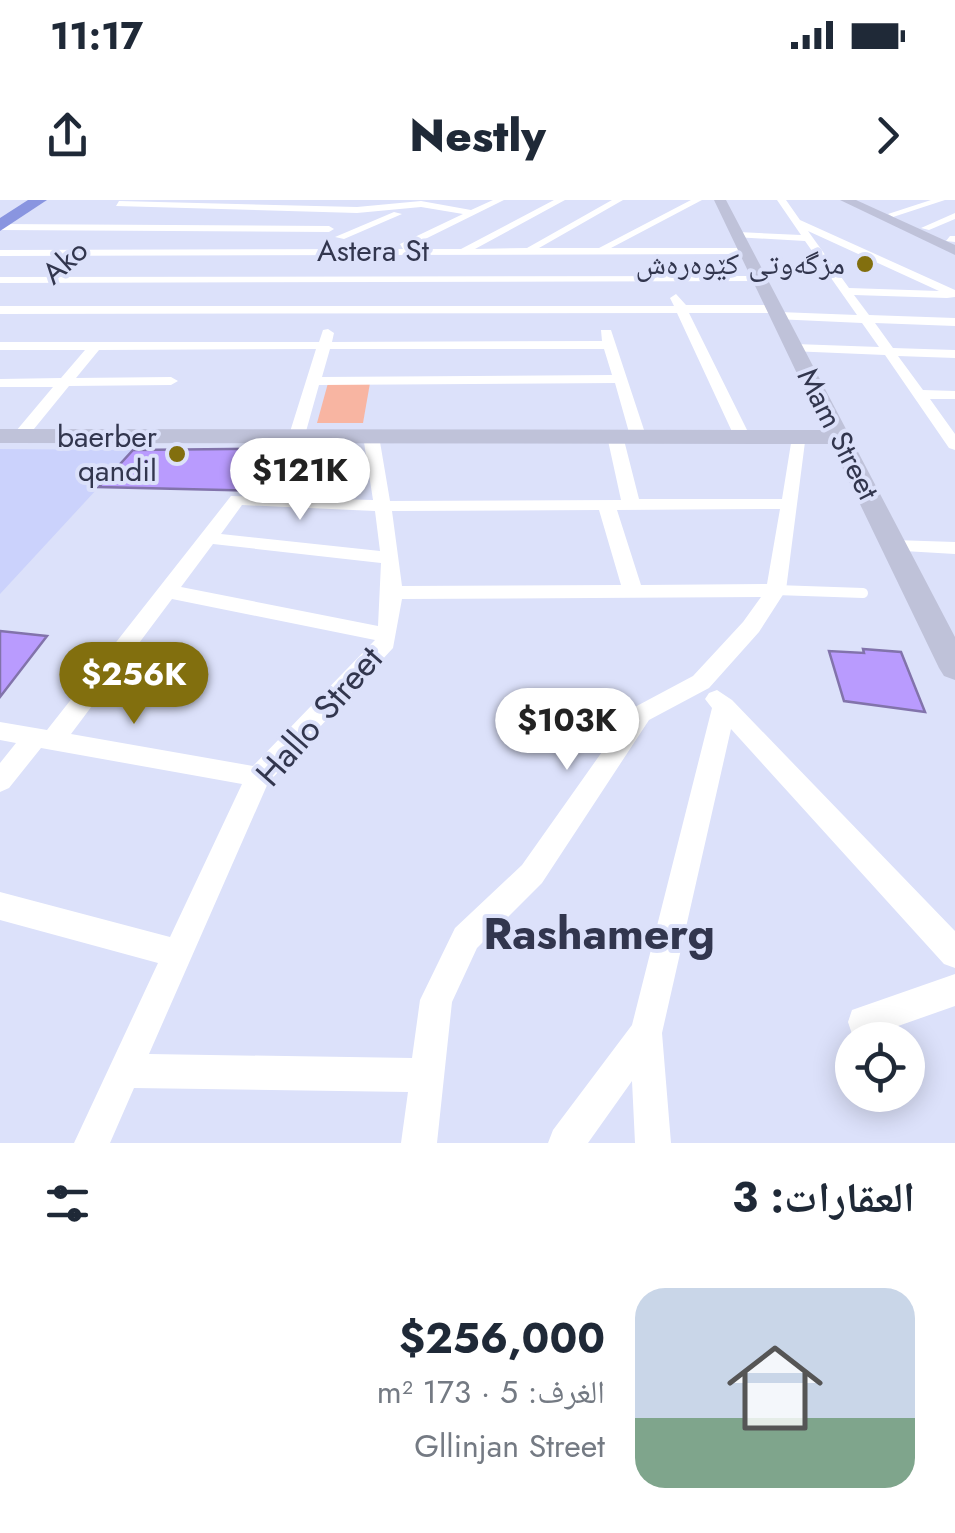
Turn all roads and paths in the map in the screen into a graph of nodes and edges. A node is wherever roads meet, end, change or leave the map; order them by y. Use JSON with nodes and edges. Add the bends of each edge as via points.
{"nodes":[{"id":1,"x":22,"y":200,"type":"edge"},
{"id":2,"x":39,"y":200,"type":"edge"},
{"id":3,"x":372,"y":200,"type":"edge"},
{"id":4,"x":500,"y":200,"type":"edge"},
{"id":5,"x":561,"y":200,"type":"edge"},
{"id":6,"x":619,"y":200,"type":"edge"},
{"id":7,"x":698,"y":200,"type":"edge"},
{"id":8,"x":720,"y":200,"type":"edge"},
{"id":9,"x":781,"y":200,"type":"edge"},
{"id":10,"x":846,"y":200,"type":"edge"},
{"id":11,"x":864,"y":200,"type":"edge"},
{"id":12,"x":942,"y":200,"type":"edge"},
{"id":13,"x":122,"y":202,"type":"edge"},
{"id":14,"x":426,"y":202,"type":"edge"},
{"id":15,"x":216,"y":203,"type":"edge"},
{"id":16,"x":241,"y":207,"type":"junction"},
{"id":17,"x":305,"y":209,"type":"junction"},
{"id":18,"x":357,"y":210,"type":"junction"},
{"id":19,"x":0,"y":214,"type":"edge"},
{"id":20,"x":472,"y":214,"type":"junction"},
{"id":21,"x":892,"y":214,"type":"junction"},
{"id":22,"x":955,"y":216,"type":"edge"},
{"id":23,"x":796,"y":222,"type":"junction"},
{"id":24,"x":0,"y":226,"type":"edge"},
{"id":25,"x":102,"y":227,"type":"junction"},
{"id":26,"x":229,"y":227,"type":"junction"},
{"id":27,"x":290,"y":228,"type":"junction"},
{"id":28,"x":926,"y":228,"type":"junction"},
{"id":29,"x":334,"y":233,"type":"junction"},
{"id":30,"x":808,"y":238,"type":"junction"},
{"id":31,"x":742,"y":243,"type":"junction"},
{"id":32,"x":954,"y":243,"type":"edge"},
{"id":33,"x":354,"y":250,"type":"junction"},
{"id":34,"x":396,"y":250,"type":"junction"},
{"id":35,"x":464,"y":250,"type":"junction"},
{"id":36,"x":493,"y":250,"type":"junction"},
{"id":37,"x":529,"y":250,"type":"junction"},
{"id":38,"x":601,"y":250,"type":"junction"},
{"id":39,"x":654,"y":250,"type":"junction"},
{"id":40,"x":335,"y":251,"type":"junction"},
{"id":41,"x":78,"y":252,"type":"junction"},
{"id":42,"x":212,"y":252,"type":"junction"},
{"id":43,"x":0,"y":253,"type":"edge"},
{"id":44,"x":496,"y":278,"type":"junction"},
{"id":45,"x":664,"y":278,"type":"junction"},
{"id":46,"x":759,"y":278,"type":"junction"},
{"id":47,"x":192,"y":279,"type":"junction"},
{"id":48,"x":222,"y":279,"type":"junction"},
{"id":49,"x":346,"y":279,"type":"junction"},
{"id":50,"x":0,"y":280,"type":"edge"},
{"id":51,"x":45,"y":280,"type":"junction"},
{"id":52,"x":34,"y":290,"type":"dead end"},
{"id":53,"x":846,"y":291,"type":"junction"},
{"id":54,"x":955,"y":294,"type":"edge"},
{"id":55,"x":180,"y":296,"type":"junction"},
{"id":56,"x":22,"y":300,"type":"dead end"},
{"id":57,"x":6,"y":310,"type":"edge"},
{"id":58,"x":169,"y":310,"type":"junction"},
{"id":59,"x":599,"y":310,"type":"junction"},
{"id":60,"x":683,"y":310,"type":"junction"},
{"id":61,"x":336,"y":311,"type":"junction"},
{"id":62,"x":500,"y":311,"type":"junction"},
{"id":63,"x":777,"y":313,"type":"junction"},
{"id":64,"x":866,"y":319,"type":"junction"},
{"id":65,"x":0,"y":320,"type":"edge"},
{"id":66,"x":158,"y":322,"type":"dead end"},
{"id":67,"x":955,"y":322,"type":"edge"},
{"id":68,"x":148,"y":335,"type":"dead end"},
{"id":69,"x":324,"y":345,"type":"junction"},
{"id":70,"x":0,"y":346,"type":"edge"},
{"id":71,"x":610,"y":346,"type":"junction"},
{"id":72,"x":94,"y":347,"type":"junction"},
{"id":73,"x":137,"y":347,"type":"junction"},
{"id":74,"x":795,"y":348,"type":"junction"},
{"id":75,"x":889,"y":352,"type":"junction"},
{"id":76,"x":955,"y":354,"type":"edge"},
{"id":77,"x":622,"y":379,"type":"junction"},
{"id":78,"x":171,"y":381,"type":"dead end"},
{"id":79,"x":314,"y":381,"type":"junction"},
{"id":80,"x":0,"y":383,"type":"edge"},
{"id":81,"x":64,"y":383,"type":"junction"},
{"id":82,"x":919,"y":394,"type":"junction"},
{"id":83,"x":955,"y":395,"type":"edge"},
{"id":84,"x":297,"y":435,"type":"junction"},
{"id":85,"x":9,"y":436,"type":"edge"},
{"id":86,"x":370,"y":436,"type":"junction"},
{"id":87,"x":627,"y":436,"type":"junction"},
{"id":88,"x":742,"y":436,"type":"junction"},
{"id":89,"x":800,"y":437,"type":"junction"},
{"id":90,"x":840,"y":438,"type":"junction"},
{"id":91,"x":955,"y":445,"type":"edge"},
{"id":92,"x":788,"y":504,"type":"junction"},
{"id":93,"x":380,"y":506,"type":"junction"},
{"id":94,"x":607,"y":507,"type":"junction"},
{"id":95,"x":632,"y":507,"type":"junction"},
{"id":96,"x":206,"y":538,"type":"junction"},
{"id":97,"x":894,"y":546,"type":"junction"},
{"id":98,"x":955,"y":548,"type":"edge"},
{"id":99,"x":388,"y":558,"type":"junction"},
{"id":100,"x":776,"y":590,"type":"junction"},
{"id":101,"x":167,"y":591,"type":"junction"},
{"id":102,"x":633,"y":591,"type":"junction"},
{"id":103,"x":394,"y":593,"type":"junction"},
{"id":104,"x":863,"y":593,"type":"dead end"},
{"id":105,"x":945,"y":629,"type":"edge"},
{"id":106,"x":387,"y":635,"type":"junction"},
{"id":107,"x":955,"y":668,"type":"edge"},
{"id":108,"x":701,"y":682,"type":"junction"},
{"id":109,"x":724,"y":706,"type":"junction"},
{"id":110,"x":0,"y":731,"type":"edge"},
{"id":111,"x":45,"y":739,"type":"junction"},
{"id":112,"x":258,"y":776,"type":"junction"},
{"id":113,"x":0,"y":781,"type":"edge"},
{"id":114,"x":0,"y":906,"type":"edge"},
{"id":115,"x":955,"y":953,"type":"edge"},
{"id":116,"x":178,"y":954,"type":"junction"},
{"id":117,"x":955,"y":990,"type":"edge"},
{"id":118,"x":864,"y":1022,"type":"dead end"},
{"id":119,"x":646,"y":1033,"type":"junction"},
{"id":120,"x":124,"y":1071,"type":"junction"},
{"id":121,"x":427,"y":1075,"type":"junction"},
{"id":122,"x":92,"y":1143,"type":"edge"},
{"id":123,"x":419,"y":1143,"type":"edge"},
{"id":124,"x":566,"y":1143,"type":"edge"},
{"id":125,"x":652,"y":1143,"type":"edge"}],
"edges":[{"from":1,"to":19,"type":"highway"},
{"from":2,"to":24,"type":"highway"},
{"from":3,"to":18,"type":"street"},
{"from":4,"to":20,"type":"street"},
{"from":5,"to":35,"type":"street"},
{"from":6,"to":37,"type":"street"},
{"from":7,"to":38,"type":"street"},
{"from":8,"to":31,"type":"street","name":"Mam Street"},
{"from":9,"to":23,"type":"street"},
{"from":10,"to":32,"type":"street"},
{"from":11,"to":21,"type":"street"},
{"from":12,"to":21,"type":"street"},
{"from":13,"to":15,"type":"street"},
{"from":13,"to":25,"type":"street","name":"Ako"},
{"from":14,"to":18,"type":"street"},
{"from":14,"to":20,"type":"street"},
{"from":14,"to":29,"type":"street"},
{"from":15,"to":16,"type":"street"},
{"from":16,"to":17,"type":"street"},
{"from":16,"to":26,"type":"street"},
{"from":17,"to":18,"type":"street"},
{"from":17,"to":27,"type":"street"},
{"from":18,"to":29,"type":"street"},
{"from":20,"to":34,"type":"street"},
{"from":21,"to":28,"type":"street"},
{"from":22,"to":28,"type":"street"},
{"from":23,"to":30,"type":"street"},
{"from":23,"to":54,"type":"street"},
{"from":24,"to":25,"type":"street"},
{"from":25,"to":26,"type":"street"},
{"from":25,"to":41,"type":"street","name":"Ako"},
{"from":26,"to":27,"type":"street"},
{"from":26,"to":42,"type":"street"},
{"from":27,"to":29,"type":"street"},
{"from":28,"to":32,"type":"street"},
{"from":29,"to":33,"type":"street"},
{"from":30,"to":31,"type":"street","name":"Astera St"},
{"from":30,"to":53,"type":"street"},
{"from":31,"to":39,"type":"street","name":"Astera St"},
{"from":31,"to":46,"type":"street","name":"Mam Street"},
{"from":33,"to":34,"type":"street","name":"Astera St"},
{"from":33,"to":40,"type":"street","name":"Astera St"},
{"from":33,"to":49,"type":"street"},
{"from":34,"to":35,"type":"street","name":"Astera St"},
{"from":35,"to":36,"type":"street","name":"Astera St"},
{"from":36,"to":37,"type":"street","name":"Astera St"},
{"from":36,"to":44,"type":"street"},
{"from":37,"to":38,"type":"street","name":"Astera St"},
{"from":38,"to":39,"type":"street","name":"Astera St"},
{"from":39,"to":45,"type":"street"},
{"from":40,"to":42,"type":"street","name":"Astera St"},
{"from":40,"to":48,"type":"street"},
{"from":41,"to":42,"type":"street","name":"Astera St"},
{"from":41,"to":43,"type":"street","name":"Astera St"},
{"from":41,"to":51,"type":"street","name":"Ako"},
{"from":42,"to":47,"type":"street"},
{"from":44,"to":45,"type":"street"},
{"from":44,"to":49,"type":"street"},
{"from":44,"to":62,"type":"street"},
{"from":45,"to":46,"type":"street"},
{"from":45,"to":60,"type":"street"},
{"from":46,"to":63,"type":"street","name":"Mam Street"},
{"from":47,"to":48,"type":"street"},
{"from":47,"to":51,"type":"street"},
{"from":47,"to":55,"type":"street"},
{"from":48,"to":49,"type":"street"},
{"from":48,"to":55,"type":"street"},
{"from":49,"to":61,"type":"street"},
{"from":50,"to":51,"type":"street"},
{"from":51,"to":52,"type":"street","name":"Ako"},
{"from":53,"to":54,"type":"street"},
{"from":53,"to":64,"type":"street"},
{"from":55,"to":58,"type":"street"},
{"from":56,"to":57,"type":"street","name":"Ako"},
{"from":57,"to":58,"type":"street"},
{"from":57,"to":65,"type":"street","name":"Ako"},
{"from":58,"to":61,"type":"street"},
{"from":58,"to":66,"type":"street"},
{"from":59,"to":60,"type":"street"},
{"from":59,"to":62,"type":"street"},
{"from":59,"to":71,"type":"street"},
{"from":60,"to":63,"type":"street"},
{"from":60,"to":88,"type":"street"},
{"from":61,"to":62,"type":"street"},
{"from":61,"to":69,"type":"street"},
{"from":63,"to":64,"type":"street"},
{"from":63,"to":74,"type":"street","name":"Mam Street"},
{"from":64,"to":67,"type":"street"},
{"from":64,"to":75,"type":"street"},
{"from":68,"to":73,"type":"street"},
{"from":69,"to":71,"type":"street"},
{"from":69,"to":73,"type":"street"},
{"from":69,"to":79,"type":"street"},
{"from":70,"to":72,"type":"street"},
{"from":71,"to":77,"type":"street"},
{"from":72,"to":73,"type":"street"},
{"from":72,"to":81,"type":"street"},
{"from":74,"to":75,"type":"street"},
{"from":74,"to":90,"type":"street","name":"Mam Street"},
{"from":75,"to":76,"type":"street"},
{"from":75,"to":82,"type":"street"},
{"from":77,"to":79,"type":"street"},
{"from":77,"to":87,"type":"street"},
{"from":78,"to":81,"type":"street"},
{"from":79,"to":84,"type":"street"},
{"from":80,"to":81,"type":"street"},
{"from":81,"to":85,"type":"street"},
{"from":82,"to":83,"type":"street"},
{"from":82,"to":91,"type":"street"},
{"from":84,"to":85,"type":"street"},
{"from":84,"to":86,"type":"street"},
{"from":86,"to":87,"type":"street"},
{"from":86,"to":93,"type":"street","name":"Hallo Street"},
{"from":87,"to":88,"type":"street"},
{"from":87,"to":95,"type":"street"},
{"from":88,"to":89,"type":"street"},
{"from":89,"to":90,"type":"street"},
{"from":89,"to":92,"type":"street"},
{"from":90,"to":97,"type":"street","name":"Mam Street"},
{"from":92,"to":95,"type":"street"},
{"from":92,"to":100,"type":"street"},
{"from":93,"to":94,"type":"street"},
{"from":93,"to":96,"type":"street","via":[[237,500]]},
{"from":93,"to":99,"type":"street","name":"Hallo Street"},
{"from":94,"to":95,"type":"street"},
{"from":94,"to":102,"type":"street"},
{"from":96,"to":99,"type":"street"},
{"from":96,"to":101,"type":"street"},
{"from":97,"to":98,"type":"street"},
{"from":97,"to":105,"type":"street","name":"Mam Street"},
{"from":99,"to":103,"type":"street","name":"Hallo Street"},
{"from":100,"to":102,"type":"street"},
{"from":100,"to":104,"type":"lane"},
{"from":100,"to":108,"type":"street"},
{"from":101,"to":106,"type":"street"},
{"from":101,"to":111,"type":"street"},
{"from":102,"to":103,"type":"street"},
{"from":103,"to":106,"type":"street","name":"Hallo Street"},
{"from":105,"to":107,"type":"street","name":"Mam Street"},
{"from":106,"to":112,"type":"street","name":"Hallo Street","via":[[350,684]]},
{"from":108,"to":109,"type":"street"},
{"from":108,"to":121,"type":"street","via":[[641,714],[532,874],[466,938],[436,1000]]},
{"from":109,"to":115,"type":"street"},
{"from":109,"to":119,"type":"street"},
{"from":110,"to":111,"type":"street"},
{"from":111,"to":112,"type":"street"},
{"from":111,"to":113,"type":"street"},
{"from":112,"to":116,"type":"street","name":"Hallo Street"},
{"from":114,"to":116,"type":"street"},
{"from":116,"to":120,"type":"street","name":"Hallo Street"},
{"from":117,"to":118,"type":"street"},
{"from":119,"to":124,"type":"street"},
{"from":119,"to":125,"type":"street"},
{"from":120,"to":121,"type":"street"},
{"from":120,"to":122,"type":"street","name":"Hallo Street"},
{"from":121,"to":123,"type":"street"}]}
